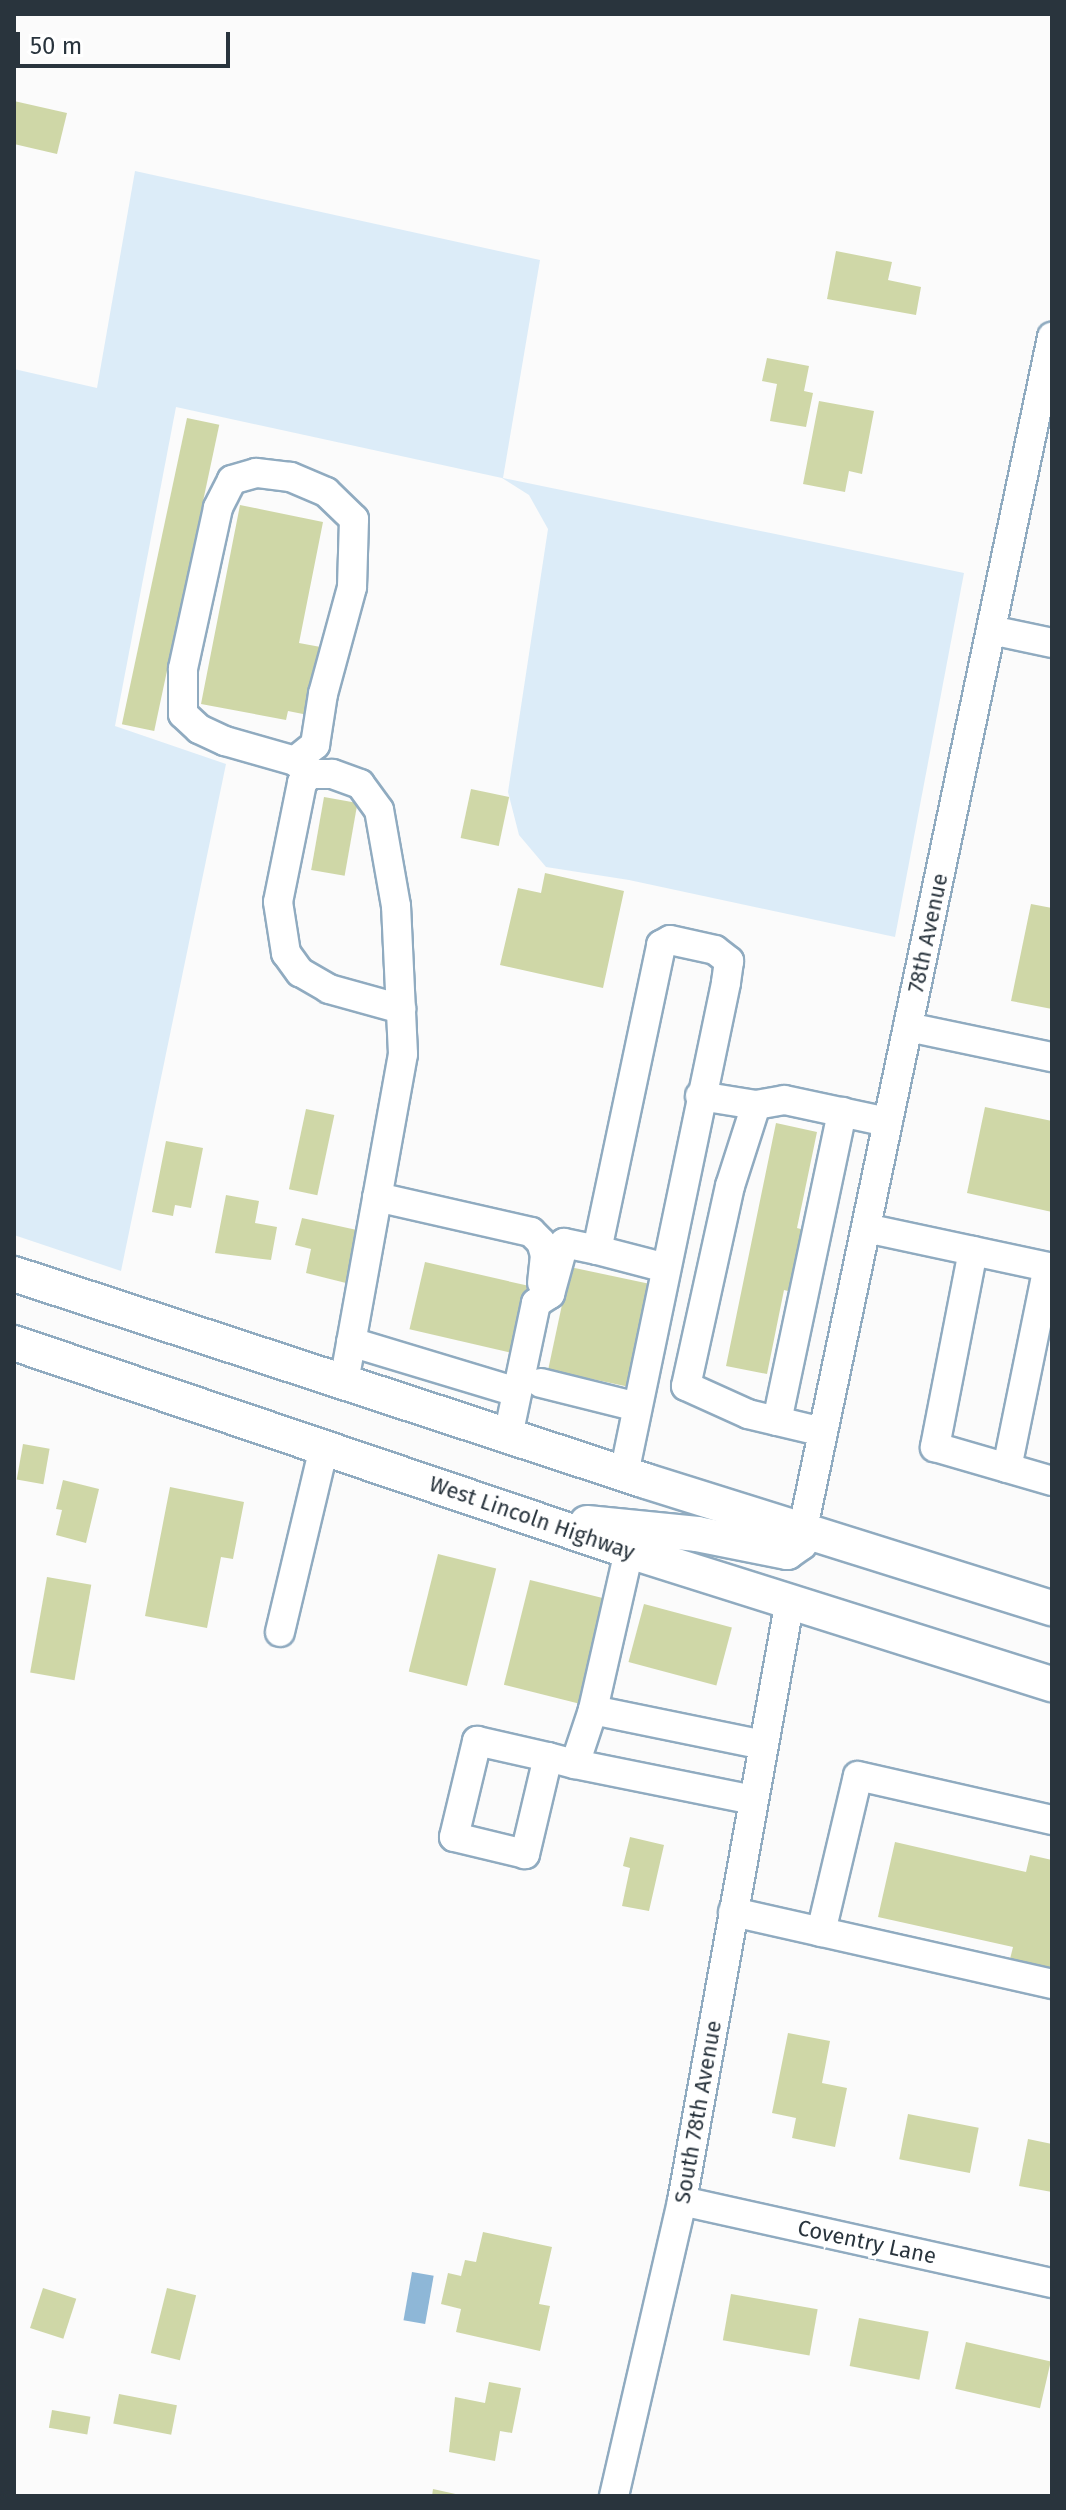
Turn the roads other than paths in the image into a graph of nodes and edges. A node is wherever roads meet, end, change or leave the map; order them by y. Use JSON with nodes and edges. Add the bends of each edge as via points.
{"nodes":[{"id":1,"x":1052,"y":337,"type":"edge"},
{"id":2,"x":1042,"y":432,"type":"edge"},
{"id":3,"x":991,"y":630,"type":"junction"},
{"id":4,"x":1052,"y":643,"type":"edge"},
{"id":5,"x":302,"y":767,"type":"junction"},
{"id":6,"x":401,"y":1009,"type":"junction"},
{"id":7,"x":908,"y":1027,"type":"junction"},
{"id":8,"x":1052,"y":1057,"type":"edge"},
{"id":9,"x":700,"y":1096,"type":"junction"},
{"id":10,"x":756,"y":1105,"type":"junction"},
{"id":11,"x":842,"y":1112,"type":"junction"},
{"id":12,"x":888,"y":1122,"type":"junction"},
{"id":13,"x":377,"y":1197,"type":"junction"},
{"id":14,"x":866,"y":1228,"type":"junction"},
{"id":15,"x":597,"y":1250,"type":"junction"},
{"id":16,"x":973,"y":1251,"type":"junction"},
{"id":17,"x":1050,"y":1267,"type":"edge"},
{"id":18,"x":666,"y":1268,"type":"junction"},
{"id":19,"x":809,"y":1273,"type":"junction"},
{"id":20,"x":14,"y":1274,"type":"edge"},
{"id":21,"x":854,"y":1285,"type":"junction"},
{"id":22,"x":536,"y":1303,"type":"junction"},
{"id":23,"x":351,"y":1342,"type":"junction"},
{"id":24,"x":14,"y":1343,"type":"edge"},
{"id":25,"x":344,"y":1382,"type":"junction"},
{"id":26,"x":529,"y":1387,"type":"junction"},
{"id":27,"x":637,"y":1407,"type":"junction"},
{"id":28,"x":777,"y":1421,"type":"junction"},
{"id":29,"x":823,"y":1432,"type":"junction"},
{"id":30,"x":508,"y":1436,"type":"junction"},
{"id":31,"x":324,"y":1448,"type":"junction"},
{"id":32,"x":1007,"y":1468,"type":"junction"},
{"id":33,"x":624,"y":1474,"type":"junction"},
{"id":34,"x":1052,"y":1481,"type":"edge"},
{"id":35,"x":527,"y":1517,"type":"junction"},
{"id":36,"x":803,"y":1528,"type":"junction"},
{"id":37,"x":629,"y":1551,"type":"junction"},
{"id":38,"x":790,"y":1600,"type":"junction"},
{"id":39,"x":1052,"y":1608,"type":"edge"},
{"id":40,"x":280,"y":1632,"type":"dead end"},
{"id":41,"x":1052,"y":1684,"type":"edge"},
{"id":42,"x":593,"y":1710,"type":"junction"},
{"id":43,"x":765,"y":1735,"type":"junction"},
{"id":44,"x":753,"y":1800,"type":"junction"},
{"id":45,"x":1052,"y":1820,"type":"edge"},
{"id":46,"x":733,"y":1912,"type":"junction"},
{"id":47,"x":821,"y":1932,"type":"junction"},
{"id":48,"x":1052,"y":1984,"type":"edge"},
{"id":49,"x":682,"y":2201,"type":"junction"},
{"id":50,"x":1052,"y":2283,"type":"edge"},
{"id":51,"x":614,"y":2496,"type":"edge"}],
"edges":[{"from":1,"to":2,"type":"street","name":"78th Avenue"},
{"from":2,"to":3,"type":"street","name":"78th Avenue"},
{"from":3,"to":4,"type":"street"},
{"from":3,"to":7,"type":"street","name":"78th Avenue"},
{"from":5,"to":5,"type":"street","via":[[225,741],[183,714],[183,669],[218,508],[232,480],[256,473],[290,477],[326,492],[354,519],[352,587],[315,745]]},
{"from":5,"to":6,"type":"street","via":[[360,784],[379,810],[396,906]]},
{"from":5,"to":6,"type":"street","via":[[278,902],[286,953],[300,972],[329,989]]},
{"from":6,"to":13,"type":"street","via":[[403,1054]]},
{"from":7,"to":8,"type":"street"},
{"from":7,"to":12,"type":"street","name":"78th Avenue"},
{"from":9,"to":10,"type":"street"},
{"from":9,"to":15,"type":"street","via":[[729,961],[715,950],[670,940],[661,945]]},
{"from":9,"to":18,"type":"street"},
{"from":10,"to":11,"type":"street","via":[[785,1100]]},
{"from":10,"to":28,"type":"street","via":[[730,1186],[686,1386]]},
{"from":11,"to":12,"type":"street"},
{"from":11,"to":19,"type":"street"},
{"from":12,"to":14,"type":"street","name":"78th Avenue"},
{"from":13,"to":22,"type":"street","via":[[531,1232],[545,1255]]},
{"from":13,"to":23,"type":"street"},
{"from":14,"to":16,"type":"street"},
{"from":14,"to":21,"type":"street","name":"78th Avenue"},
{"from":15,"to":18,"type":"street"},
{"from":15,"to":22,"type":"street","via":[[564,1243],[550,1294]]},
{"from":16,"to":17,"type":"street"},
{"from":16,"to":32,"type":"street","via":[[935,1447]]},
{"from":17,"to":32,"type":"street"},
{"from":18,"to":27,"type":"street"},
{"from":19,"to":21,"type":"street"},
{"from":19,"to":28,"type":"street"},
{"from":20,"to":25,"type":"main road"},
{"from":21,"to":29,"type":"street","name":"78th Avenue"},
{"from":22,"to":26,"type":"street"},
{"from":23,"to":25,"type":"street"},
{"from":23,"to":26,"type":"street"},
{"from":24,"to":31,"type":"main road","name":"West Lincoln Highway"},
{"from":25,"to":30,"type":"main road"},
{"from":26,"to":27,"type":"street"},
{"from":26,"to":30,"type":"street"},
{"from":27,"to":33,"type":"street"},
{"from":28,"to":29,"type":"street"},
{"from":29,"to":36,"type":"street","name":"78th Avenue"},
{"from":30,"to":33,"type":"main road"},
{"from":31,"to":35,"type":"main road","name":"West Lincoln Highway"},
{"from":31,"to":40,"type":"street"},
{"from":32,"to":34,"type":"street"},
{"from":33,"to":36,"type":"main road"},
{"from":35,"to":36,"type":"main road","via":[[697,1534],[787,1552],[800,1543]]},
{"from":35,"to":37,"type":"main road","name":"West Lincoln Highway"},
{"from":36,"to":39,"type":"main road"},
{"from":37,"to":38,"type":"main road","name":"West Lincoln Highway"},
{"from":37,"to":42,"type":"street"},
{"from":38,"to":41,"type":"main road","name":"West Lincoln Highway"},
{"from":38,"to":43,"type":"street"},
{"from":42,"to":43,"type":"street"},
{"from":42,"to":44,"type":"street","via":[[562,1761]]},
{"from":43,"to":44,"type":"street","name":"South 78th Avenue"},
{"from":44,"to":46,"type":"street","name":"South 78th Avenue"},
{"from":45,"to":47,"type":"street","via":[[858,1776]]},
{"from":46,"to":47,"type":"street"},
{"from":46,"to":49,"type":"street","name":"South 78th Avenue"},
{"from":47,"to":48,"type":"street"},
{"from":49,"to":50,"type":"street","name":"Coventry Lane"},
{"from":49,"to":51,"type":"street","name":"South 78th Avenue"}]}
